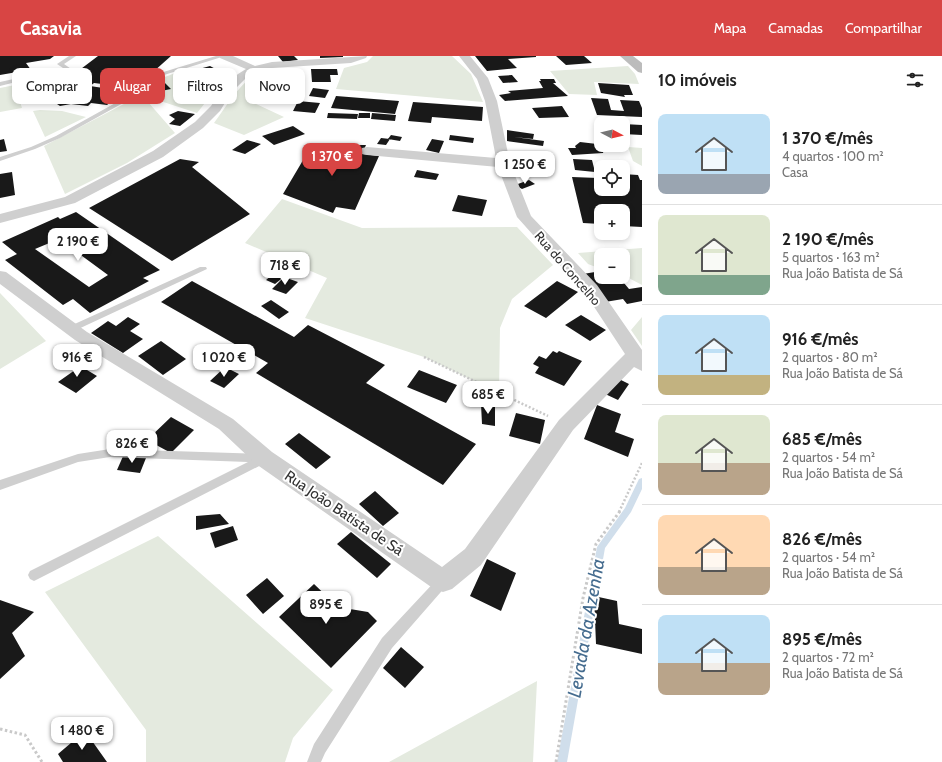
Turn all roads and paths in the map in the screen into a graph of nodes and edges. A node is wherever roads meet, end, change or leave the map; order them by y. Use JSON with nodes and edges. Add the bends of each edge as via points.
{"nodes":[{"id":1,"x":73,"y":56,"type":"edge"},
{"id":2,"x":223,"y":56,"type":"edge"},
{"id":3,"x":362,"y":56,"type":"edge"},
{"id":4,"x":464,"y":56,"type":"edge"},
{"id":5,"x":626,"y":56,"type":"edge"},
{"id":6,"x":66,"y":68,"type":"edge"},
{"id":7,"x":252,"y":68,"type":"edge"},
{"id":8,"x":258,"y":68,"type":"edge"},
{"id":9,"x":642,"y":68,"type":"edge"},
{"id":10,"x":245,"y":74,"type":"edge"},
{"id":11,"x":12,"y":81,"type":"edge"},
{"id":12,"x":0,"y":84,"type":"edge"},
{"id":13,"x":367,"y":151,"type":"dead end"},
{"id":14,"x":0,"y":159,"type":"edge"},
{"id":15,"x":503,"y":163,"type":"junction"},
{"id":16,"x":0,"y":219,"type":"edge"},
{"id":17,"x":203,"y":269,"type":"dead end"},
{"id":18,"x":0,"y":276,"type":"edge"},
{"id":19,"x":71,"y":329,"type":"junction"},
{"id":20,"x":424,"y":357,"type":"dead end"},
{"id":21,"x":638,"y":359,"type":"edge"},
{"id":22,"x":566,"y":425,"type":"junction"},
{"id":23,"x":264,"y":458,"type":"junction"},
{"id":24,"x":642,"y":463,"type":"edge"},
{"id":25,"x":0,"y":485,"type":"edge"},
{"id":26,"x":34,"y":575,"type":"dead end"},
{"id":27,"x":443,"y":581,"type":"junction"},
{"id":28,"x":0,"y":729,"type":"edge"},
{"id":29,"x":42,"y":762,"type":"edge"},
{"id":30,"x":314,"y":762,"type":"edge"},
{"id":31,"x":556,"y":762,"type":"edge"}],
"edges":[{"from":1,"to":6,"type":"lane","via":[[60,64]]},
{"from":2,"to":7,"type":"street"},
{"from":2,"to":14,"type":"lane","via":[[162,74],[130,97],[58,137]]},
{"from":3,"to":8,"type":"street","via":[[351,60]]},
{"from":4,"to":15,"type":"street","name":"Rua do Concelho","via":[[482,78],[491,101]]},
{"from":5,"to":9,"type":"street"},
{"from":10,"to":16,"type":"street","via":[[226,91],[216,108],[199,125],[158,154],[70,200]]},
{"from":11,"to":12,"type":"lane"},
{"from":13,"to":15,"type":"street"},
{"from":15,"to":21,"type":"street","name":"Rua do Concelho","via":[[524,217],[591,289]]},
{"from":17,"to":19,"type":"lane"},
{"from":18,"to":19,"type":"street","name":"Rua João Batista de Sá"},
{"from":19,"to":23,"type":"street","name":"Rua João Batista de Sá","via":[[226,424]]},
{"from":20,"to":22,"type":"path"},
{"from":21,"to":22,"type":"street"},
{"from":22,"to":27,"type":"street","via":[[473,557]]},
{"from":23,"to":25,"type":"lane","via":[[110,452],[78,458]]},
{"from":23,"to":26,"type":"lane"},
{"from":23,"to":27,"type":"street","name":"Rua João Batista de Sá"},
{"from":24,"to":31,"type":"path","via":[[622,508],[596,544],[583,598]]},
{"from":27,"to":30,"type":"lane","via":[[387,643],[319,748]]},
{"from":28,"to":29,"type":"path","via":[[25,735]]}]}
